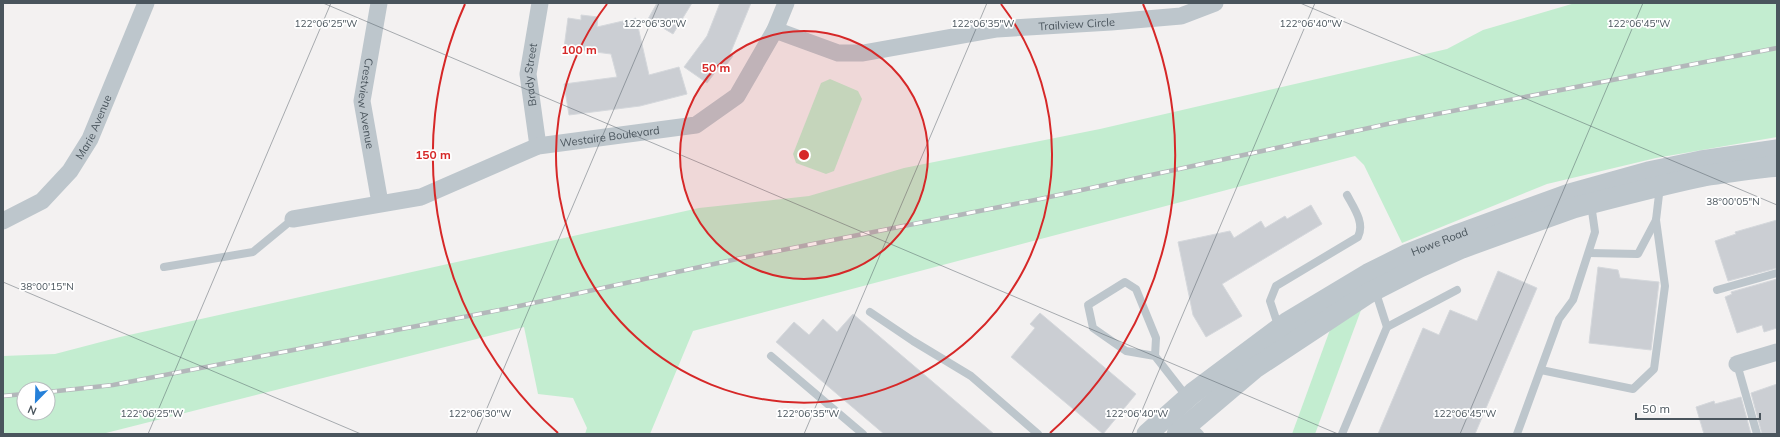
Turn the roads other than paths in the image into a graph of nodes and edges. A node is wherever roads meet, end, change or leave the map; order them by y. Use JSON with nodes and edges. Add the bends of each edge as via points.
{"nodes":[{"id":1,"x":146,"y":3,"type":"edge"},
{"id":2,"x":379,"y":3,"type":"edge"},
{"id":3,"x":540,"y":3,"type":"edge"},
{"id":4,"x":786,"y":3,"type":"edge"},
{"id":5,"x":1215,"y":3,"type":"edge"},
{"id":6,"x":775,"y":30,"type":"junction"},
{"id":7,"x":538,"y":146,"type":"junction"},
{"id":8,"x":1777,"y":150,"type":"edge"},
{"id":9,"x":1777,"y":166,"type":"edge"},
{"id":10,"x":1660,"y":186,"type":"junction"},
{"id":11,"x":1347,"y":195,"type":"dead end"},
{"id":12,"x":380,"y":203,"type":"junction"},
{"id":13,"x":1591,"y":204,"type":"junction"},
{"id":14,"x":293,"y":219,"type":"joint"},
{"id":15,"x":1656,"y":220,"type":"junction"},
{"id":16,"x":3,"y":222,"type":"edge"},
{"id":17,"x":1589,"y":253,"type":"junction"},
{"id":18,"x":164,"y":266,"type":"dead end"},
{"id":19,"x":1777,"y":273,"type":"edge"},
{"id":20,"x":1375,"y":290,"type":"junction"},
{"id":21,"x":1457,"y":290,"type":"dead end"},
{"id":22,"x":1716,"y":290,"type":"dead end"},
{"id":23,"x":870,"y":312,"type":"dead end"},
{"id":24,"x":1387,"y":327,"type":"junction"},
{"id":25,"x":1279,"y":329,"type":"junction"},
{"id":26,"x":1777,"y":352,"type":"edge"},
{"id":27,"x":771,"y":356,"type":"dead end"},
{"id":28,"x":1155,"y":356,"type":"junction"},
{"id":29,"x":1737,"y":364,"type":"joint"},
{"id":30,"x":1541,"y":370,"type":"junction"},
{"id":31,"x":1188,"y":398,"type":"junction"},
{"id":32,"x":1189,"y":431,"type":"edge"},
{"id":33,"x":863,"y":434,"type":"edge"},
{"id":34,"x":1038,"y":434,"type":"edge"},
{"id":35,"x":1147,"y":434,"type":"edge"},
{"id":36,"x":1342,"y":434,"type":"edge"},
{"id":37,"x":1517,"y":434,"type":"edge"},
{"id":38,"x":1757,"y":434,"type":"edge"}],
"edges":[{"from":1,"to":16,"type":"street","name":"Marie Avenue","via":[[90,139],[70,171],[42,200]]},
{"from":2,"to":12,"type":"street","name":"Crestview Avenue","via":[[362,101]]},
{"from":3,"to":7,"type":"street","name":"Brady Street","via":[[528,74]]},
{"from":4,"to":6,"type":"street","name":"Westaire Boulevard"},
{"from":5,"to":6,"type":"street","name":"Trailview Circle","via":[[1181,16],[997,29],[863,53],[838,53]]},
{"from":6,"to":7,"type":"street","name":"Westaire Boulevard","via":[[737,96],[696,126]]},
{"from":7,"to":12,"type":"street","name":"Westaire Boulevard","via":[[421,197]]},
{"from":8,"to":25,"type":"street","name":"Howe Road","via":[[1701,160],[1569,194],[1408,254],[1368,274]]},
{"from":9,"to":10,"type":"street","name":"Howe Road","via":[[1705,176]]},
{"from":10,"to":13,"type":"street","name":"Howe Road"},
{"from":10,"to":15,"type":"lane"},
{"from":11,"to":25,"type":"lane","via":[[1360,222],[1361,231],[1358,237],[1276,286],[1270,301]]},
{"from":12,"to":14,"type":"street","name":"Westaire Boulevard"},
{"from":13,"to":17,"type":"lane","via":[[1595,232]]},
{"from":13,"to":20,"type":"street","name":"Howe Road","via":[[1573,208],[1462,248]]},
{"from":14,"to":18,"type":"lane","via":[[253,252]]},
{"from":15,"to":17,"type":"lane","via":[[1638,254]]},
{"from":15,"to":30,"type":"lane","via":[[1665,286],[1654,369],[1634,389]]},
{"from":17,"to":30,"type":"lane","via":[[1573,300],[1558,319]]},
{"from":19,"to":22,"type":"lane"},
{"from":20,"to":24,"type":"lane"},
{"from":20,"to":32,"type":"street","name":"Howe Road","via":[[1254,368]]},
{"from":21,"to":24,"type":"lane"},
{"from":23,"to":34,"type":"lane","via":[[972,376]]},
{"from":24,"to":36,"type":"lane"},
{"from":25,"to":31,"type":"street","name":"Howe Road"},
{"from":26,"to":29,"type":"street"},
{"from":27,"to":33,"type":"lane"},
{"from":28,"to":28,"type":"lane","via":[[1126,351],[1094,328],[1088,304],[1125,282],[1136,289],[1156,338]]},
{"from":28,"to":31,"type":"lane"},
{"from":29,"to":38,"type":"lane"},
{"from":30,"to":37,"type":"lane"},
{"from":31,"to":35,"type":"street","name":"Howe Road"}]}
